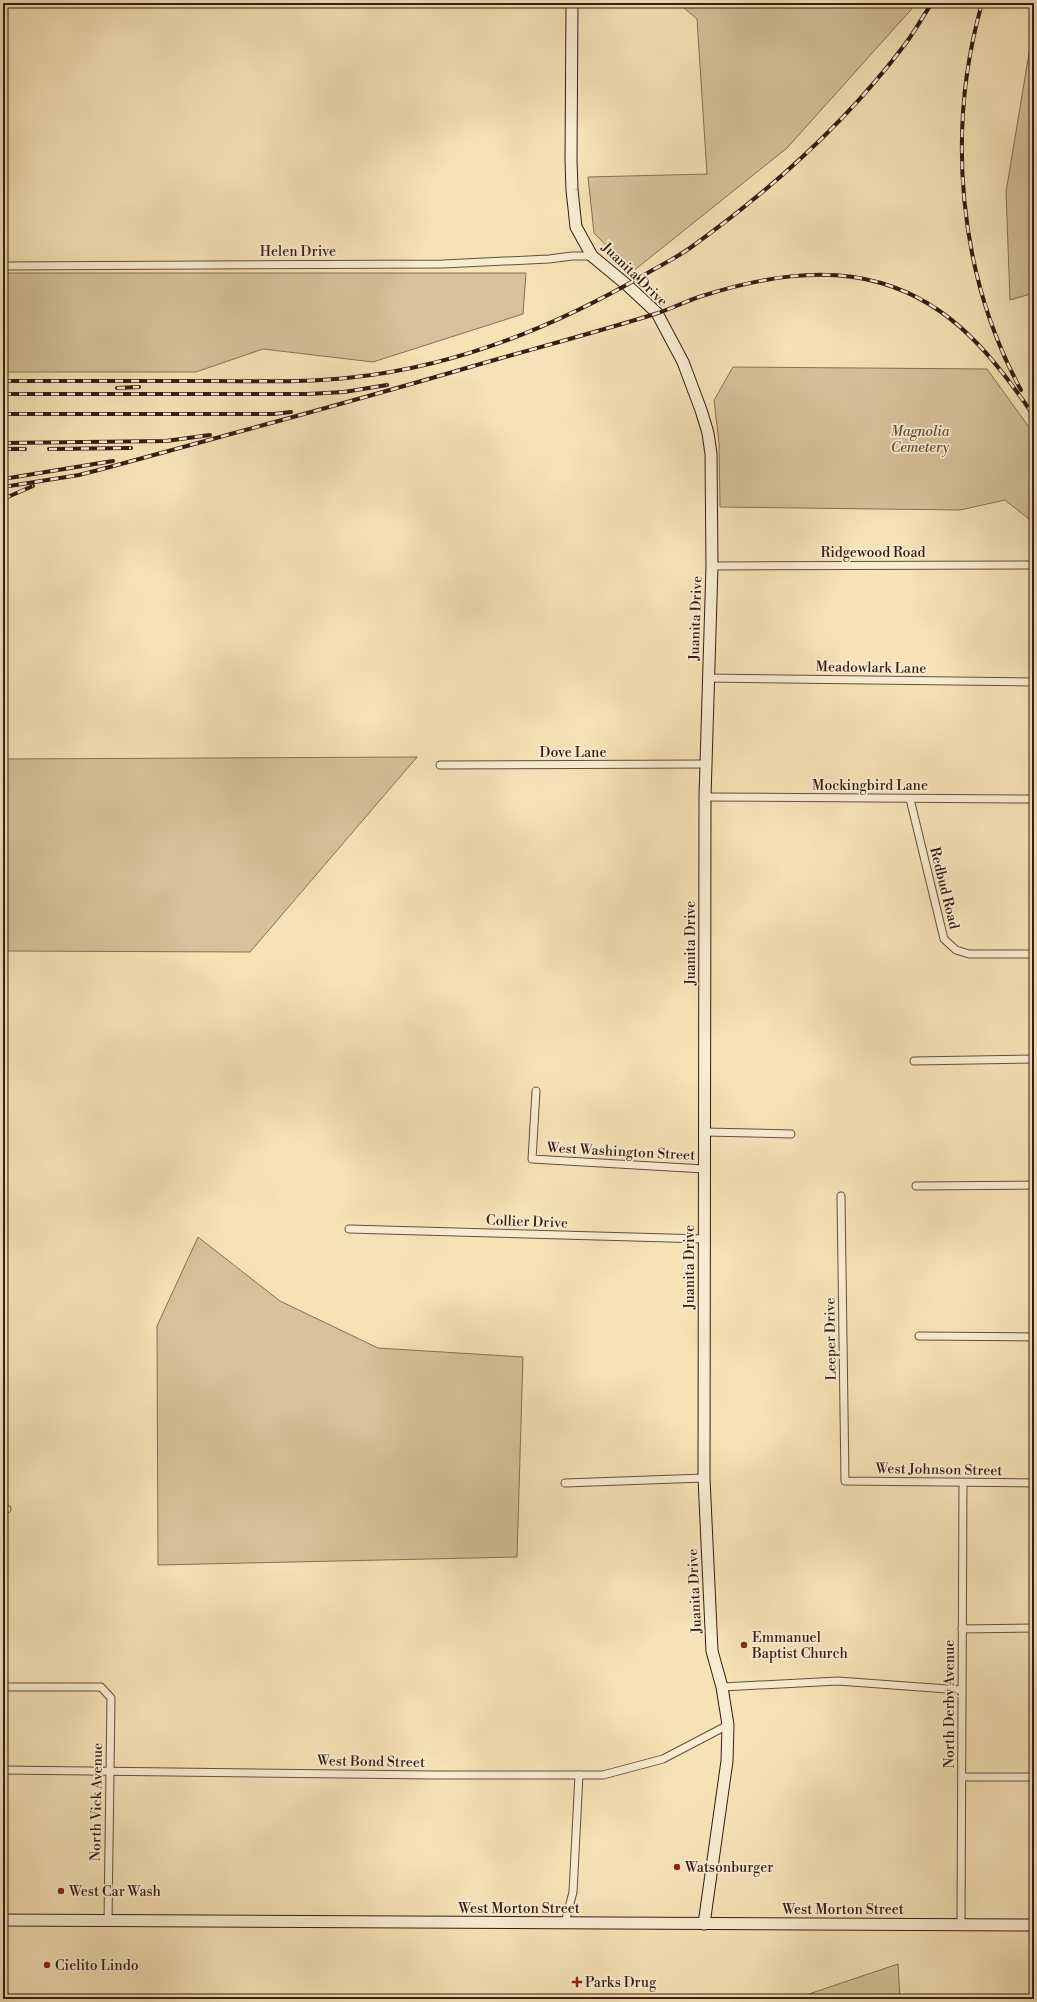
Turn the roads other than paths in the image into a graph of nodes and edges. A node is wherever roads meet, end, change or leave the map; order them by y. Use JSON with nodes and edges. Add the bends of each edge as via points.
{"nodes":[{"id":1,"x":572,"y":3,"type":"edge"},
{"id":2,"x":592,"y":256,"type":"junction"},
{"id":3,"x":3,"y":266,"type":"edge"},
{"id":4,"x":1034,"y":565,"type":"edge"},
{"id":5,"x":712,"y":566,"type":"junction"},
{"id":6,"x":708,"y":678,"type":"junction"},
{"id":7,"x":1034,"y":682,"type":"edge"},
{"id":8,"x":706,"y":764,"type":"junction"},
{"id":9,"x":440,"y":765,"type":"dead end"},
{"id":10,"x":705,"y":797,"type":"junction"},
{"id":11,"x":910,"y":799,"type":"junction"},
{"id":12,"x":1034,"y":799,"type":"edge"},
{"id":13,"x":1034,"y":954,"type":"edge"},
{"id":14,"x":1034,"y":1059,"type":"edge"},
{"id":15,"x":914,"y":1060,"type":"dead end"},
{"id":16,"x":536,"y":1091,"type":"dead end"},
{"id":17,"x":705,"y":1132,"type":"junction"},
{"id":18,"x":791,"y":1134,"type":"dead end"},
{"id":19,"x":704,"y":1169,"type":"junction"},
{"id":20,"x":1034,"y":1185,"type":"edge"},
{"id":21,"x":916,"y":1186,"type":"dead end"},
{"id":22,"x":842,"y":1196,"type":"dead end"},
{"id":23,"x":349,"y":1229,"type":"dead end"},
{"id":24,"x":704,"y":1239,"type":"junction"},
{"id":25,"x":919,"y":1336,"type":"dead end"},
{"id":26,"x":1034,"y":1337,"type":"edge"},
{"id":27,"x":704,"y":1478,"type":"junction"},
{"id":28,"x":844,"y":1481,"type":"joint"},
{"id":29,"x":963,"y":1483,"type":"junction"},
{"id":30,"x":1034,"y":1483,"type":"edge"},
{"id":31,"x":565,"y":1484,"type":"dead end"},
{"id":32,"x":1034,"y":1628,"type":"edge"},
{"id":33,"x":962,"y":1629,"type":"junction"},
{"id":34,"x":3,"y":1687,"type":"edge"},
{"id":35,"x":722,"y":1687,"type":"junction"},
{"id":36,"x":961,"y":1690,"type":"junction"},
{"id":37,"x":728,"y":1725,"type":"junction"},
{"id":38,"x":3,"y":1770,"type":"edge"},
{"id":39,"x":110,"y":1770,"type":"junction"},
{"id":40,"x":580,"y":1775,"type":"junction"},
{"id":41,"x":963,"y":1777,"type":"junction"},
{"id":42,"x":1034,"y":1777,"type":"edge"},
{"id":43,"x":3,"y":1920,"type":"edge"},
{"id":44,"x":108,"y":1921,"type":"junction"},
{"id":45,"x":565,"y":1923,"type":"junction"},
{"id":46,"x":704,"y":1924,"type":"junction"},
{"id":47,"x":961,"y":1924,"type":"junction"},
{"id":48,"x":1034,"y":1924,"type":"edge"}],
"edges":[{"from":1,"to":2,"type":"street","name":"Juanita Drive","via":[[572,190],[576,227]]},
{"from":2,"to":3,"type":"street","name":"Helen Drive","via":[[443,264]]},
{"from":2,"to":5,"type":"street","name":"Juanita Drive","via":[[657,313],[683,362],[703,416],[711,454]]},
{"from":4,"to":5,"type":"street","name":"Ridgewood Road"},
{"from":5,"to":6,"type":"street","name":"Juanita Drive"},
{"from":6,"to":7,"type":"street","name":"Meadowlark Lane"},
{"from":6,"to":8,"type":"street","name":"Juanita Drive"},
{"from":8,"to":9,"type":"street","name":"Dove Lane"},
{"from":8,"to":10,"type":"street","name":"Juanita Drive"},
{"from":10,"to":11,"type":"street","name":"Mockingbird Lane"},
{"from":10,"to":17,"type":"street","name":"Juanita Drive"},
{"from":11,"to":12,"type":"street","name":"Mockingbird Lane"},
{"from":11,"to":13,"type":"street","name":"Redbud Road","via":[[944,939],[956,950],[969,954]]},
{"from":14,"to":15,"type":"street"},
{"from":16,"to":19,"type":"street","name":"West Washington Street","via":[[532,1159]]},
{"from":17,"to":18,"type":"street","name":"West Washington Street"},
{"from":17,"to":19,"type":"street","name":"Juanita Drive"},
{"from":19,"to":24,"type":"street","name":"Juanita Drive"},
{"from":20,"to":21,"type":"street"},
{"from":22,"to":28,"type":"street","name":"Leeper Drive"},
{"from":23,"to":24,"type":"street","name":"Collier Drive"},
{"from":24,"to":27,"type":"street","name":"Juanita Drive"},
{"from":25,"to":26,"type":"street"},
{"from":27,"to":31,"type":"street"},
{"from":27,"to":35,"type":"street","name":"Juanita Drive","via":[[712,1651]]},
{"from":28,"to":29,"type":"street","name":"West Johnson Street"},
{"from":29,"to":30,"type":"street","name":"West Johnson Street"},
{"from":29,"to":33,"type":"street","name":"North Derby Avenue"},
{"from":32,"to":33,"type":"street"},
{"from":33,"to":36,"type":"street","name":"North Derby Avenue"},
{"from":34,"to":39,"type":"street","name":"North Vick Avenue","via":[[102,1687],[111,1698]]},
{"from":35,"to":36,"type":"street","via":[[838,1681]]},
{"from":35,"to":37,"type":"street","name":"Juanita Drive"},
{"from":36,"to":41,"type":"street","name":"North Derby Avenue"},
{"from":37,"to":40,"type":"street","name":"West Bond Street","via":[[663,1759],[603,1775]]},
{"from":37,"to":46,"type":"street","name":"Juanita Drive","via":[[727,1761]]},
{"from":38,"to":39,"type":"street","name":"West Bond Street"},
{"from":39,"to":40,"type":"street","name":"West Bond Street"},
{"from":39,"to":44,"type":"street","name":"North Vick Avenue"},
{"from":40,"to":45,"type":"street","via":[[573,1892]]},
{"from":41,"to":42,"type":"street"},
{"from":41,"to":47,"type":"street","name":"North Derby Avenue"},
{"from":43,"to":44,"type":"street","name":"West Morton Street"},
{"from":44,"to":45,"type":"street","name":"West Morton Street"},
{"from":45,"to":46,"type":"street","name":"West Morton Street"},
{"from":46,"to":47,"type":"street","name":"West Morton Street"},
{"from":47,"to":48,"type":"street","name":"West Morton Street"}]}
